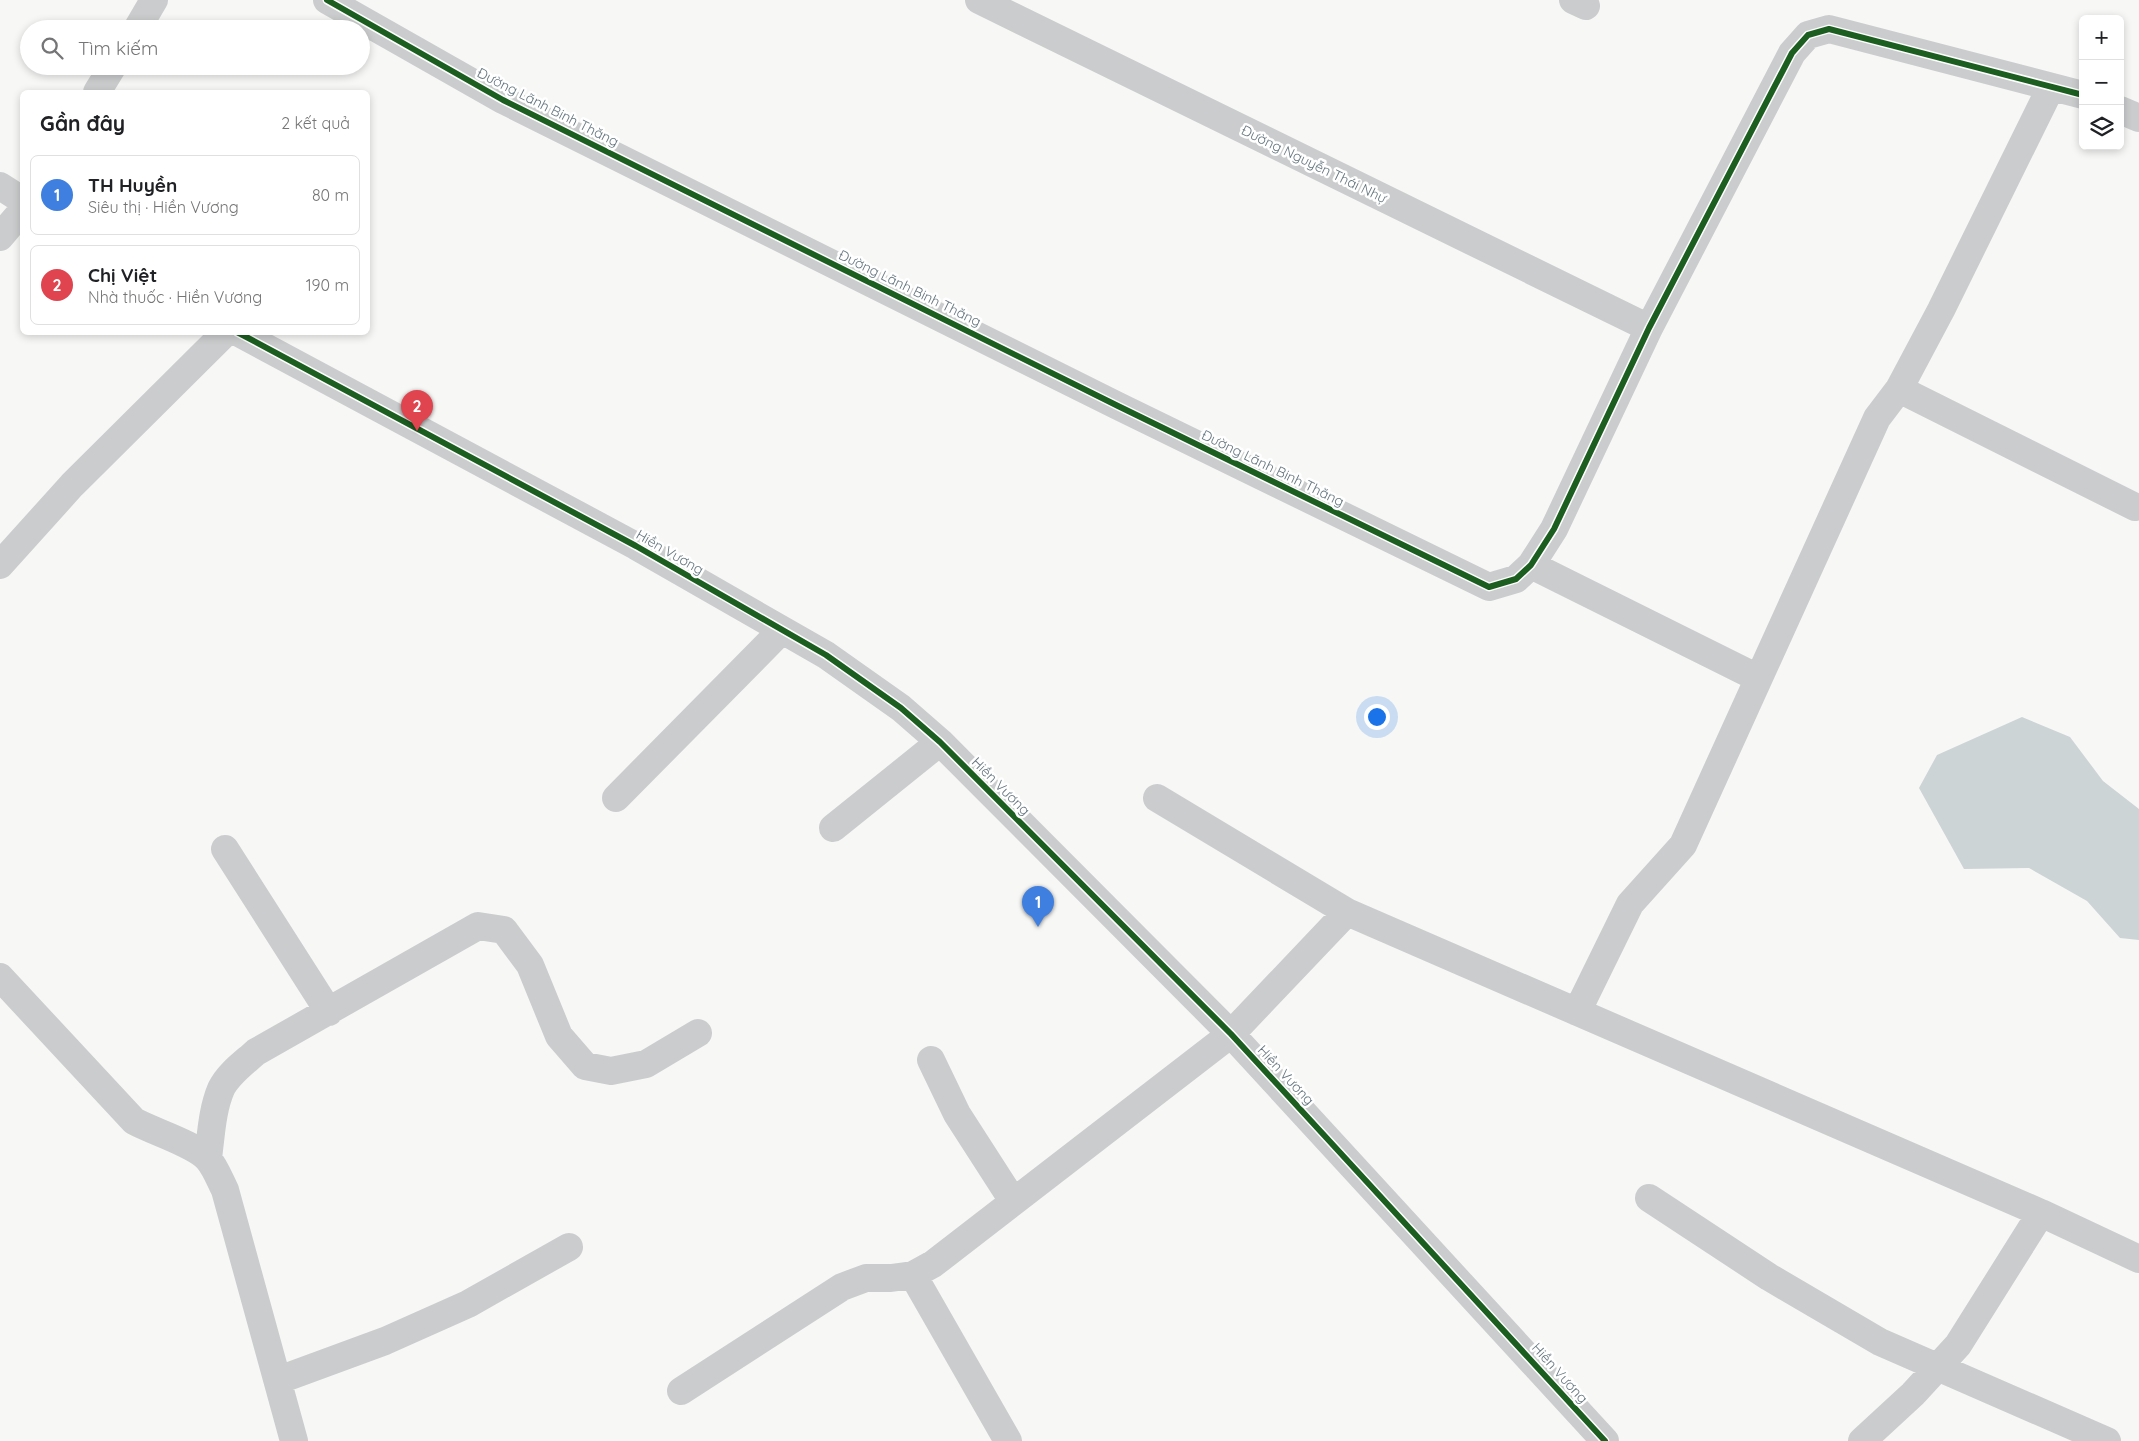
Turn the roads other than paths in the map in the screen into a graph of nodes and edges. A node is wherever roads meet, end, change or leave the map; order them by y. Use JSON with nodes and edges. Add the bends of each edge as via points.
{"nodes":[{"id":1,"x":154,"y":0,"type":"edge"},
{"id":2,"x":327,"y":0,"type":"edge"},
{"id":3,"x":979,"y":0,"type":"edge"},
{"id":4,"x":142,"y":20,"type":"edge"},
{"id":5,"x":362,"y":20,"type":"edge"},
{"id":6,"x":370,"y":24,"type":"edge"},
{"id":7,"x":107,"y":75,"type":"edge"},
{"id":8,"x":2051,"y":87,"type":"junction"},
{"id":9,"x":98,"y":90,"type":"edge"},
{"id":10,"x":2079,"y":95,"type":"edge"},
{"id":11,"x":2124,"y":112,"type":"edge"},
{"id":12,"x":2139,"y":118,"type":"edge"},
{"id":13,"x":0,"y":186,"type":"edge"},
{"id":14,"x":20,"y":199,"type":"edge"},
{"id":15,"x":20,"y":213,"type":"edge"},
{"id":16,"x":0,"y":237,"type":"edge"},
{"id":17,"x":1649,"y":328,"type":"junction"},
{"id":18,"x":223,"y":335,"type":"edge"},
{"id":19,"x":243,"y":335,"type":"edge"},
{"id":20,"x":1899,"y":389,"type":"junction"},
{"id":21,"x":2135,"y":507,"type":"dead end"},
{"id":22,"x":0,"y":564,"type":"edge"},
{"id":23,"x":1531,"y":565,"type":"junction"},
{"id":24,"x":781,"y":631,"type":"junction"},
{"id":25,"x":1758,"y":678,"type":"junction"},
{"id":26,"x":940,"y":742,"type":"junction"},
{"id":27,"x":616,"y":798,"type":"dead end"},
{"id":28,"x":1157,"y":798,"type":"dead end"},
{"id":29,"x":833,"y":828,"type":"dead end"},
{"id":30,"x":225,"y":849,"type":"dead end"},
{"id":31,"x":1347,"y":912,"type":"junction"},
{"id":32,"x":0,"y":977,"type":"edge"},
{"id":33,"x":329,"y":1012,"type":"junction"},
{"id":34,"x":1577,"y":1012,"type":"junction"},
{"id":35,"x":698,"y":1032,"type":"dead end"},
{"id":36,"x":1231,"y":1034,"type":"junction"},
{"id":37,"x":931,"y":1060,"type":"dead end"},
{"id":38,"x":208,"y":1158,"type":"junction"},
{"id":39,"x":1649,"y":1198,"type":"dead end"},
{"id":40,"x":1013,"y":1200,"type":"junction"},
{"id":41,"x":2041,"y":1213,"type":"junction"},
{"id":42,"x":569,"y":1247,"type":"dead end"},
{"id":43,"x":2139,"y":1259,"type":"edge"},
{"id":44,"x":913,"y":1275,"type":"junction"},
{"id":45,"x":1938,"y":1367,"type":"junction"},
{"id":46,"x":279,"y":1380,"type":"junction"},
{"id":47,"x":681,"y":1391,"type":"dead end"},
{"id":48,"x":294,"y":1441,"type":"edge"},
{"id":49,"x":1008,"y":1441,"type":"edge"},
{"id":50,"x":1605,"y":1441,"type":"edge"},
{"id":51,"x":1862,"y":1441,"type":"edge"},
{"id":52,"x":2107,"y":1441,"type":"edge"}],
"edges":[{"from":1,"to":4,"type":"street"},
{"from":2,"to":5,"type":"street","name":"Đường Lãnh Binh Thăng"},
{"from":3,"to":17,"type":"street","name":"Đường Nguyễn Thái Nhự"},
{"from":6,"to":23,"type":"street","name":"Đường Lãnh Binh Thăng","via":[[503,100],[1489,587],[1516,579]]},
{"from":7,"to":9,"type":"street"},
{"from":8,"to":10,"type":"street"},
{"from":8,"to":17,"type":"street","via":[[1829,29],[1808,35],[1792,53]]},
{"from":8,"to":20,"type":"street","via":[[1942,310]]},
{"from":11,"to":12,"type":"street"},
{"from":13,"to":14,"type":"street"},
{"from":15,"to":16,"type":"street"},
{"from":17,"to":23,"type":"street","via":[[1554,529]]},
{"from":18,"to":22,"type":"street","via":[[72,485]]},
{"from":19,"to":24,"type":"street","name":"Hiền Vương","via":[[636,546]]},
{"from":20,"to":21,"type":"street"},
{"from":20,"to":25,"type":"street","via":[[1877,418]]},
{"from":23,"to":25,"type":"street"},
{"from":24,"to":26,"type":"street","name":"Hiền Vương","via":[[856,675]]},
{"from":24,"to":27,"type":"street"},
{"from":25,"to":34,"type":"street","via":[[1683,845],[1630,904]]},
{"from":26,"to":29,"type":"street"},
{"from":26,"to":36,"type":"street","name":"Hiền Vương"},
{"from":28,"to":31,"type":"street"},
{"from":30,"to":33,"type":"street"},
{"from":31,"to":34,"type":"street"},
{"from":31,"to":36,"type":"street"},
{"from":32,"to":38,"type":"street","via":[[134,1121],[189,1145]]},
{"from":33,"to":35,"type":"street","via":[[478,926],[504,930],[530,965],[558,1036],[585,1066],[611,1071],[646,1064]]},
{"from":33,"to":38,"type":"street","via":[[256,1052],[234,1072],[222,1088],[214,1111]]},
{"from":34,"to":41,"type":"street"},
{"from":36,"to":40,"type":"street"},
{"from":36,"to":50,"type":"street","name":"Hiền Vương"},
{"from":37,"to":40,"type":"street","via":[[957,1114]]},
{"from":38,"to":46,"type":"street","via":[[225,1190]]},
{"from":39,"to":45,"type":"street","via":[[1823,1309],[1880,1342]]},
{"from":40,"to":44,"type":"street","via":[[933,1264]]},
{"from":41,"to":43,"type":"street"},
{"from":41,"to":45,"type":"street","via":[[1958,1345]]},
{"from":42,"to":46,"type":"street","via":[[468,1304],[385,1341]]},
{"from":44,"to":47,"type":"street","via":[[866,1278],[842,1287]]},
{"from":44,"to":49,"type":"street"},
{"from":45,"to":51,"type":"street"},
{"from":45,"to":52,"type":"street"},
{"from":46,"to":48,"type":"street"}]}
